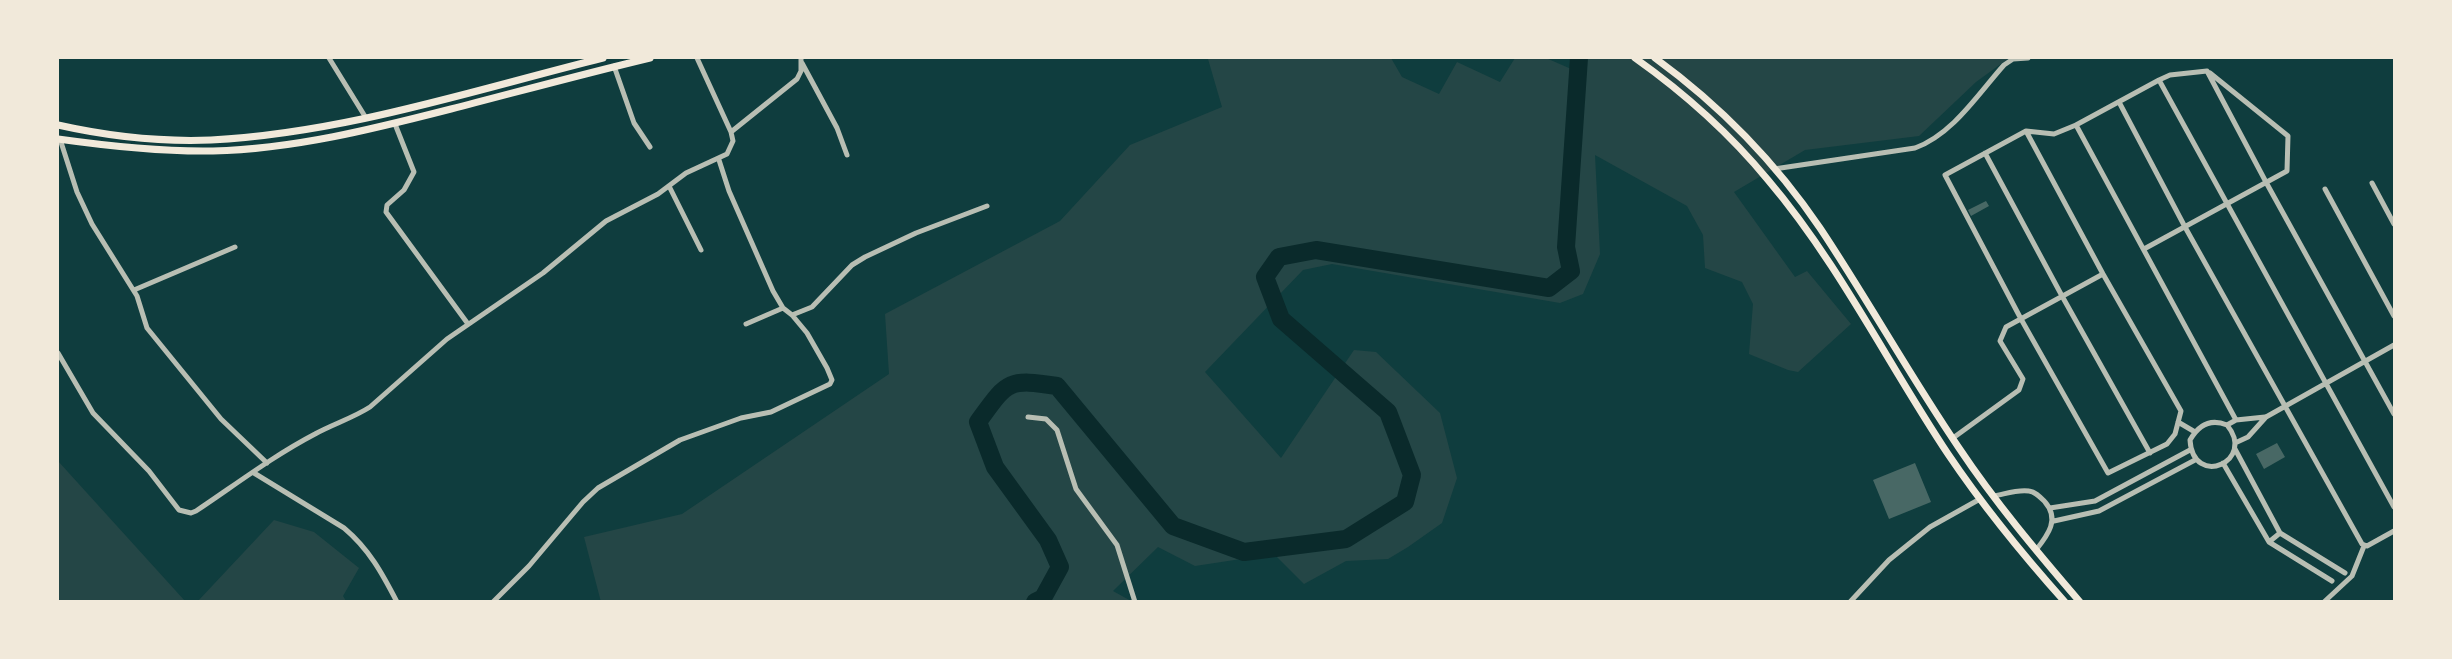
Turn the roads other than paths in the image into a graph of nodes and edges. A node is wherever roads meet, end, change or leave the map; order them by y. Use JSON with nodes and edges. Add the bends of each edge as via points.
{"nodes":[{"id":1,"x":329,"y":58,"type":"edge"},
{"id":2,"x":603,"y":58,"type":"edge"},
{"id":3,"x":650,"y":58,"type":"edge"},
{"id":4,"x":697,"y":58,"type":"edge"},
{"id":5,"x":1635,"y":58,"type":"edge"},
{"id":6,"x":1655,"y":58,"type":"edge"},
{"id":7,"x":2028,"y":58,"type":"edge"},
{"id":8,"x":801,"y":59,"type":"edge"},
{"id":9,"x":614,"y":66,"type":"junction"},
{"id":10,"x":2207,"y":71,"type":"junction"},
{"id":11,"x":2159,"y":80,"type":"junction"},
{"id":12,"x":2118,"y":102,"type":"junction"},
{"id":13,"x":366,"y":118,"type":"junction"},
{"id":14,"x":395,"y":124,"type":"junction"},
{"id":15,"x":58,"y":125,"type":"edge"},
{"id":16,"x":334,"y":125,"type":"junction"},
{"id":17,"x":2076,"y":126,"type":"junction"},
{"id":18,"x":2026,"y":131,"type":"junction"},
{"id":19,"x":731,"y":132,"type":"junction"},
{"id":20,"x":337,"y":137,"type":"junction"},
{"id":21,"x":59,"y":139,"type":"edge"},
{"id":22,"x":650,"y":148,"type":"dead end"},
{"id":23,"x":1986,"y":153,"type":"junction"},
{"id":24,"x":847,"y":154,"type":"dead end"},
{"id":25,"x":719,"y":160,"type":"junction"},
{"id":26,"x":1774,"y":169,"type":"junction"},
{"id":27,"x":2372,"y":183,"type":"dead end"},
{"id":28,"x":2267,"y":184,"type":"junction"},
{"id":29,"x":669,"y":186,"type":"junction"},
{"id":30,"x":2325,"y":189,"type":"dead end"},
{"id":31,"x":987,"y":206,"type":"dead end"},
{"id":32,"x":2227,"y":206,"type":"junction"},
{"id":33,"x":2394,"y":224,"type":"edge"},
{"id":34,"x":2185,"y":228,"type":"junction"},
{"id":35,"x":235,"y":247,"type":"dead end"},
{"id":36,"x":2144,"y":249,"type":"junction"},
{"id":37,"x":701,"y":250,"type":"dead end"},
{"id":38,"x":2103,"y":274,"type":"junction"},
{"id":39,"x":134,"y":290,"type":"junction"},
{"id":40,"x":2062,"y":296,"type":"junction"},
{"id":41,"x":783,"y":308,"type":"junction"},
{"id":42,"x":792,"y":315,"type":"junction"},
{"id":43,"x":2394,"y":316,"type":"edge"},
{"id":44,"x":2021,"y":319,"type":"junction"},
{"id":45,"x":468,"y":324,"type":"junction"},
{"id":46,"x":746,"y":324,"type":"dead end"},
{"id":47,"x":2394,"y":345,"type":"edge"},
{"id":48,"x":58,"y":353,"type":"edge"},
{"id":49,"x":2366,"y":360,"type":"junction"},
{"id":50,"x":2326,"y":382,"type":"junction"},
{"id":51,"x":2284,"y":407,"type":"junction"},
{"id":52,"x":2394,"y":414,"type":"edge"},
{"id":53,"x":1028,"y":417,"type":"dead end"},
{"id":54,"x":2266,"y":417,"type":"junction"},
{"id":55,"x":2236,"y":420,"type":"junction"},
{"id":56,"x":2178,"y":422,"type":"junction"},
{"id":57,"x":2226,"y":425,"type":"junction"},
{"id":58,"x":2195,"y":432,"type":"junction"},
{"id":59,"x":1953,"y":438,"type":"junction"},
{"id":60,"x":2235,"y":446,"type":"junction"},
{"id":61,"x":1958,"y":447,"type":"junction"},
{"id":62,"x":2190,"y":450,"type":"junction"},
{"id":63,"x":1948,"y":453,"type":"junction"},
{"id":64,"x":2150,"y":453,"type":"junction"},
{"id":65,"x":2195,"y":460,"type":"junction"},
{"id":66,"x":267,"y":463,"type":"junction"},
{"id":67,"x":2223,"y":463,"type":"junction"},
{"id":68,"x":254,"y":473,"type":"junction"},
{"id":69,"x":1994,"y":496,"type":"junction"},
{"id":70,"x":1980,"y":499,"type":"junction"},
{"id":71,"x":2394,"y":507,"type":"edge"},
{"id":72,"x":2050,"y":508,"type":"junction"},
{"id":73,"x":2054,"y":521,"type":"junction"},
{"id":74,"x":2394,"y":531,"type":"edge"},
{"id":75,"x":2280,"y":533,"type":"junction"},
{"id":76,"x":2269,"y":542,"type":"junction"},
{"id":77,"x":2364,"y":546,"type":"junction"},
{"id":78,"x":2036,"y":550,"type":"junction"},
{"id":79,"x":2345,"y":574,"type":"dead end"},
{"id":80,"x":2332,"y":581,"type":"dead end"},
{"id":81,"x":397,"y":602,"type":"edge"},
{"id":82,"x":493,"y":602,"type":"edge"},
{"id":83,"x":1134,"y":602,"type":"edge"},
{"id":84,"x":1850,"y":602,"type":"edge"},
{"id":85,"x":2065,"y":602,"type":"edge"},
{"id":86,"x":2080,"y":602,"type":"edge"},
{"id":87,"x":2324,"y":602,"type":"edge"}],
"edges":[{"from":1,"to":13,"type":"street"},
{"from":2,"to":13,"type":"main road"},
{"from":3,"to":9,"type":"main road"},
{"from":4,"to":19,"type":"street"},
{"from":5,"to":63,"type":"main road","via":[[1700,110],[1768,180],[1807,231]]},
{"from":6,"to":26,"type":"main road","via":[[1709,102]]},
{"from":7,"to":26,"type":"street","via":[[2004,65],[1946,130],[1930,142],[1915,148]]},
{"from":8,"to":19,"type":"street","via":[[801,71],[794,82]]},
{"from":8,"to":24,"type":"street"},
{"from":9,"to":14,"type":"main road"},
{"from":9,"to":22,"type":"street","via":[[634,123]]},
{"from":10,"to":11,"type":"street","via":[[2170,75]]},
{"from":10,"to":28,"type":"street"},
{"from":10,"to":28,"type":"street","via":[[2288,136],[2286,171]]},
{"from":11,"to":12,"type":"street"},
{"from":11,"to":32,"type":"street"},
{"from":12,"to":17,"type":"street"},
{"from":12,"to":34,"type":"street"},
{"from":13,"to":16,"type":"main road"},
{"from":14,"to":20,"type":"main road"},
{"from":14,"to":45,"type":"street","via":[[414,172],[404,190],[387,205],[386,212]]},
{"from":15,"to":16,"type":"main road","via":[[98,134],[210,140]]},
{"from":16,"to":20,"type":"main road"},
{"from":17,"to":18,"type":"street","via":[[2054,134]]},
{"from":17,"to":36,"type":"street"},
{"from":18,"to":23,"type":"street"},
{"from":18,"to":38,"type":"street"},
{"from":19,"to":25,"type":"street","via":[[730,150]]},
{"from":20,"to":21,"type":"main road","via":[[214,151],[167,150]]},
{"from":21,"to":39,"type":"street","via":[[92,224]]},
{"from":23,"to":40,"type":"street"},
{"from":23,"to":44,"type":"street","via":[[1945,175]]},
{"from":25,"to":29,"type":"street","via":[[698,167]]},
{"from":25,"to":41,"type":"street","via":[[732,199]]},
{"from":26,"to":59,"type":"main road","via":[[1819,227]]},
{"from":27,"to":33,"type":"street"},
{"from":28,"to":32,"type":"street"},
{"from":28,"to":49,"type":"street"},
{"from":29,"to":37,"type":"street"},
{"from":29,"to":45,"type":"street","via":[[606,221],[543,273]]},
{"from":30,"to":43,"type":"street"},
{"from":31,"to":42,"type":"street","via":[[865,257],[852,265],[812,307]]},
{"from":32,"to":34,"type":"street"},
{"from":32,"to":50,"type":"street"},
{"from":34,"to":36,"type":"street"},
{"from":34,"to":51,"type":"street"},
{"from":35,"to":39,"type":"street"},
{"from":36,"to":55,"type":"street"},
{"from":38,"to":40,"type":"street"},
{"from":38,"to":56,"type":"street","via":[[2181,411]]},
{"from":39,"to":66,"type":"street","via":[[147,328],[221,419]]},
{"from":40,"to":44,"type":"street"},
{"from":40,"to":64,"type":"street"},
{"from":41,"to":42,"type":"street"},
{"from":41,"to":46,"type":"street"},
{"from":42,"to":82,"type":"street","via":[[807,333],[827,368],[830,384],[771,412],[741,418],[680,440],[598,488]]},
{"from":44,"to":59,"type":"street","via":[[2006,327],[2000,341],[2023,379],[2019,390]]},
{"from":44,"to":64,"type":"street","via":[[2108,473]]},
{"from":45,"to":66,"type":"street","via":[[365,410],[315,434]]},
{"from":47,"to":49,"type":"street"},
{"from":48,"to":68,"type":"street","via":[[93,413],[149,471],[179,510],[191,514],[196,512]]},
{"from":49,"to":50,"type":"street"},
{"from":49,"to":52,"type":"street"},
{"from":50,"to":51,"type":"street"},
{"from":50,"to":71,"type":"street"},
{"from":51,"to":54,"type":"street"},
{"from":51,"to":77,"type":"street"},
{"from":53,"to":83,"type":"street","via":[[1046,419],[1057,430],[1076,489],[1117,545]]},
{"from":54,"to":55,"type":"street"},
{"from":54,"to":60,"type":"street"},
{"from":55,"to":57,"type":"street"},
{"from":56,"to":58,"type":"street"},
{"from":56,"to":64,"type":"street","via":[[2166,444]]},
{"from":57,"to":58,"type":"street","via":[[2213,422]]},
{"from":57,"to":60,"type":"street","via":[[2234,434]]},
{"from":58,"to":62,"type":"street","via":[[2190,440]]},
{"from":59,"to":61,"type":"main road"},
{"from":60,"to":67,"type":"street","via":[[2231,457]]},
{"from":60,"to":75,"type":"street"},
{"from":61,"to":63,"type":"main road"},
{"from":61,"to":69,"type":"main road"},
{"from":62,"to":65,"type":"street"},
{"from":62,"to":72,"type":"street","via":[[2095,501]]},
{"from":63,"to":70,"type":"main road"},
{"from":65,"to":67,"type":"street","via":[[2203,465]]},
{"from":65,"to":73,"type":"street","via":[[2099,511]]},
{"from":66,"to":68,"type":"street"},
{"from":67,"to":76,"type":"street"},
{"from":68,"to":81,"type":"street","via":[[356,538],[380,568]]},
{"from":69,"to":72,"type":"street","via":[[2031,491]]},
{"from":69,"to":78,"type":"main road"},
{"from":70,"to":84,"type":"street","via":[[1930,527],[1889,560]]},
{"from":70,"to":85,"type":"main road"},
{"from":72,"to":73,"type":"street"},
{"from":73,"to":78,"type":"street"},
{"from":74,"to":77,"type":"street"},
{"from":75,"to":76,"type":"street"},
{"from":75,"to":79,"type":"street"},
{"from":76,"to":80,"type":"street"},
{"from":77,"to":87,"type":"street","via":[[2352,576]]},
{"from":78,"to":86,"type":"main road"}]}
